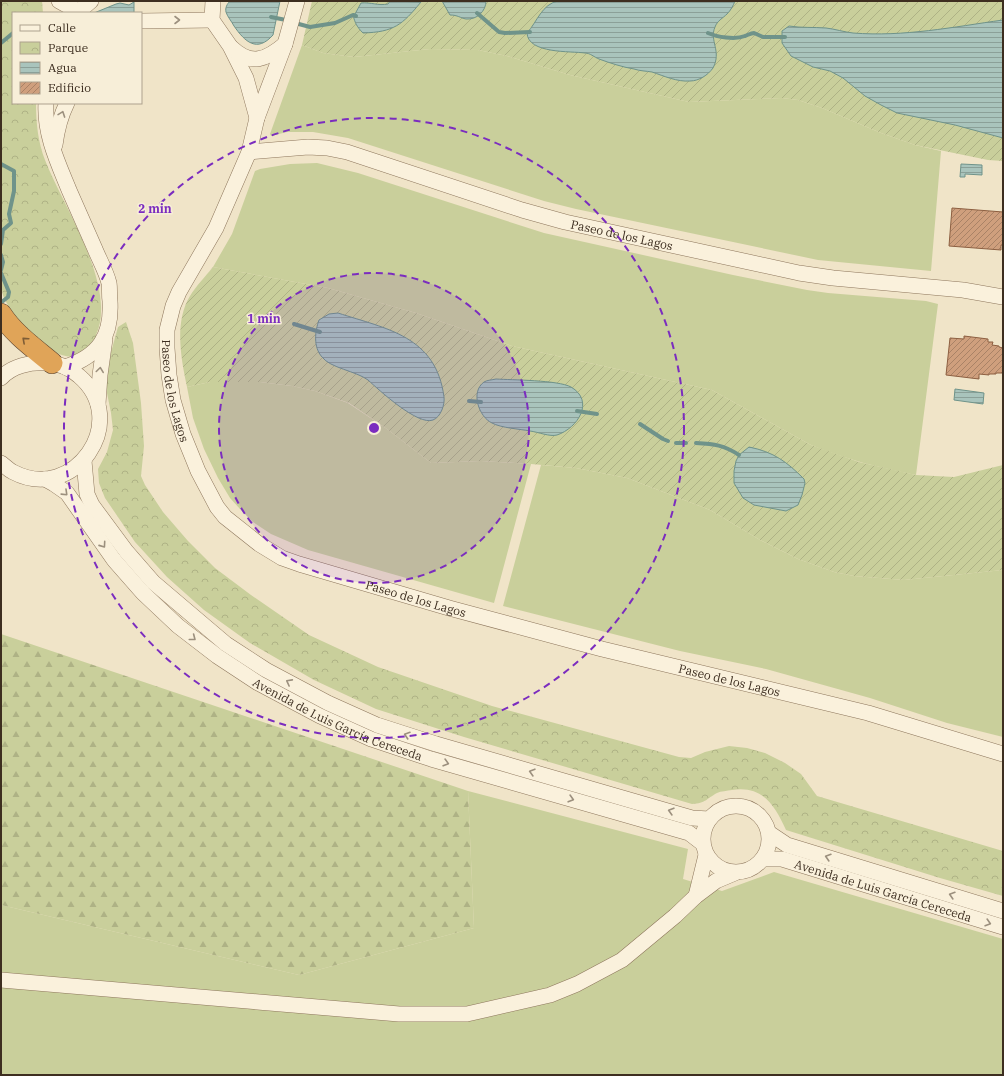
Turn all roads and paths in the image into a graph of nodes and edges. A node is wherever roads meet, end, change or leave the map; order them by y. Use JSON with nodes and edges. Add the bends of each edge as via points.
{"nodes":[{"id":1,"x":52,"y":1,"type":"edge"},
{"id":2,"x":59,"y":1,"type":"edge"},
{"id":3,"x":213,"y":1,"type":"edge"},
{"id":4,"x":297,"y":1,"type":"edge"},
{"id":5,"x":82,"y":8,"type":"edge"},
{"id":6,"x":53,"y":12,"type":"edge"},
{"id":7,"x":212,"y":20,"type":"junction"},
{"id":8,"x":142,"y":21,"type":"edge"},
{"id":9,"x":285,"y":44,"type":"junction"},
{"id":10,"x":230,"y":46,"type":"junction"},
{"id":11,"x":46,"y":104,"type":"edge"},
{"id":12,"x":66,"y":104,"type":"edge"},
{"id":13,"x":257,"y":118,"type":"junction"},
{"id":14,"x":249,"y":152,"type":"junction"},
{"id":15,"x":54,"y":154,"type":"junction"},
{"id":16,"x":1003,"y":297,"type":"edge"},
{"id":17,"x":1,"y":314,"type":"edge"},
{"id":18,"x":106,"y":333,"type":"junction"},
{"id":19,"x":59,"y":365,"type":"junction"},
{"id":20,"x":1,"y":378,"type":"edge"},
{"id":21,"x":98,"y":407,"type":"junction"},
{"id":22,"x":84,"y":461,"type":"junction"},
{"id":23,"x":1,"y":463,"type":"edge"},
{"id":24,"x":45,"y":479,"type":"junction"},
{"id":25,"x":1003,"y":754,"type":"edge"},
{"id":26,"x":709,"y":819,"type":"junction"},
{"id":27,"x":769,"y":833,"type":"junction"},
{"id":28,"x":704,"y":849,"type":"junction"},
{"id":29,"x":763,"y":859,"type":"junction"},
{"id":30,"x":735,"y":873,"type":"junction"},
{"id":31,"x":696,"y":896,"type":"junction"},
{"id":32,"x":1003,"y":911,"type":"edge"},
{"id":33,"x":1003,"y":927,"type":"edge"},
{"id":34,"x":1,"y":980,"type":"edge"}],
"edges":[{"from":1,"to":6,"type":"street"},
{"from":2,"to":5,"type":"street","via":[[68,6]]},
{"from":3,"to":7,"type":"street"},
{"from":4,"to":9,"type":"street","name":"Paseo de los Lagos"},
{"from":8,"to":7,"type":"street","one_way":true},
{"from":7,"to":10,"type":"street","name":"Paseo de los Lagos"},
{"from":9,"to":10,"type":"street","name":"Paseo de los Lagos","via":[[265,57],[255,59],[239,54]]},
{"from":9,"to":13,"type":"street","name":"Paseo de los Lagos"},
{"from":10,"to":13,"type":"street","name":"Paseo de los Lagos","via":[[246,78]]},
{"from":11,"to":15,"type":"street","via":[[48,130]]},
{"from":15,"to":12,"type":"street","one_way":true,"via":[[57,129]]},
{"from":13,"to":14,"type":"street","name":"Paseo de los Lagos"},
{"from":14,"to":16,"type":"street","name":"Paseo de los Lagos","via":[[308,146],[327,148],[565,222],[799,273],[963,290]]},
{"from":14,"to":25,"type":"street","name":"Paseo de los Lagos","via":[[216,228],[176,299],[169,317],[167,348],[173,400],[183,434],[198,470],[210,495],[225,516],[259,544],[282,558],[299,564],[450,608],[602,649],[868,713]]},
{"from":15,"to":18,"type":"street","via":[[109,282],[110,312]]},
{"from":19,"to":17,"type":"highway","one_way":true,"via":[[24,340]]},
{"from":18,"to":19,"type":"street","via":[[99,347],[78,363]]},
{"from":21,"to":18,"type":"street","one_way":true},
{"from":19,"to":20,"type":"street","via":[[34,362],[18,367]]},
{"from":19,"to":21,"type":"street","via":[[75,373],[86,384]]},
{"from":21,"to":22,"type":"street","via":[[98,436]]},
{"from":22,"to":24,"type":"street","via":[[59,476]]},
{"from":26,"to":22,"type":"street","name":"Avenida de Luis García Cereceda","one_way":true,"via":[[692,818],[377,725],[328,703],[266,670],[226,644],[153,582],[92,505],[87,494]]},
{"from":23,"to":24,"type":"street","via":[[18,474]]},
{"from":24,"to":28,"type":"street","name":"Avenida de Luis García Cereceda","one_way":true,"via":[[67,493],[114,560],[143,593],[200,644],[258,683],[370,739],[689,833]]},
{"from":26,"to":27,"type":"street","via":[[724,807],[744,806],[760,816]]},
{"from":26,"to":28,"type":"street","via":[[703,830]]},
{"from":27,"to":29,"type":"street","via":[[769,847]]},
{"from":32,"to":27,"type":"street","name":"Avenida de Luis García Cereceda","one_way":true,"via":[[787,845]]},
{"from":28,"to":30,"type":"street","via":[[718,867]]},
{"from":28,"to":31,"type":"street"},
{"from":29,"to":30,"type":"street","via":[[751,869]]},
{"from":29,"to":33,"type":"street","name":"Avenida de Luis García Cereceda","one_way":true,"via":[[782,860]]},
{"from":30,"to":31,"type":"street","via":[[716,881]]},
{"from":31,"to":34,"type":"street","via":[[622,960],[577,984],[550,995],[467,1014],[400,1014]]}]}
